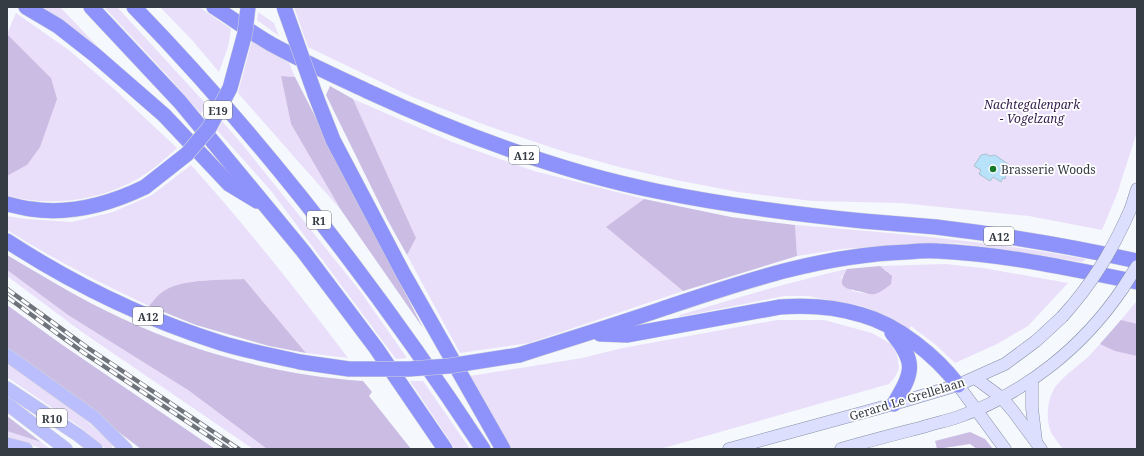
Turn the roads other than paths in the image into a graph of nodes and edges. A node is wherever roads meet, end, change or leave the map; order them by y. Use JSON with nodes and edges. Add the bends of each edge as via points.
{"nodes":[{"id":1,"x":26,"y":7,"type":"edge"},
{"id":2,"x":91,"y":7,"type":"edge"},
{"id":3,"x":134,"y":7,"type":"edge"},
{"id":4,"x":214,"y":7,"type":"edge"},
{"id":5,"x":248,"y":7,"type":"edge"},
{"id":6,"x":284,"y":7,"type":"edge"},
{"id":7,"x":1137,"y":189,"type":"edge"},
{"id":8,"x":7,"y":204,"type":"edge"},
{"id":9,"x":268,"y":209,"type":"junction"},
{"id":10,"x":7,"y":241,"type":"edge"},
{"id":11,"x":1137,"y":261,"type":"edge"},
{"id":12,"x":1137,"y":266,"type":"edge"},
{"id":13,"x":1137,"y":282,"type":"edge"},
{"id":14,"x":885,"y":324,"type":"junction"},
{"id":15,"x":591,"y":333,"type":"junction"},
{"id":16,"x":7,"y":355,"type":"edge"},
{"id":17,"x":975,"y":378,"type":"junction"},
{"id":18,"x":1032,"y":380,"type":"junction"},
{"id":19,"x":958,"y":385,"type":"junction"},
{"id":20,"x":7,"y":388,"type":"edge"},
{"id":21,"x":1002,"y":398,"type":"junction"},
{"id":22,"x":7,"y":404,"type":"edge"},
{"id":23,"x":894,"y":404,"type":"junction"},
{"id":24,"x":977,"y":409,"type":"junction"},
{"id":25,"x":7,"y":444,"type":"edge"},
{"id":26,"x":1038,"y":446,"type":"edge"},
{"id":27,"x":26,"y":449,"type":"edge"},
{"id":28,"x":66,"y":449,"type":"edge"},
{"id":29,"x":96,"y":449,"type":"edge"},
{"id":30,"x":126,"y":449,"type":"edge"},
{"id":31,"x":445,"y":449,"type":"edge"},
{"id":32,"x":483,"y":449,"type":"edge"},
{"id":33,"x":503,"y":449,"type":"edge"},
{"id":34,"x":729,"y":449,"type":"edge"},
{"id":35,"x":841,"y":449,"type":"edge"},
{"id":36,"x":1005,"y":449,"type":"edge"}],
"edges":[{"from":1,"to":9,"type":"highway","via":[[58,26],[95,55],[164,115],[228,184]]},
{"from":2,"to":9,"type":"highway","number":"R1","via":[[180,102]]},
{"from":3,"to":32,"type":"highway","number":"R1","via":[[236,119],[310,209],[382,303]]},
{"from":4,"to":11,"type":"highway","number":"A12","via":[[270,43],[409,111],[446,127],[566,169],[656,191],[748,207],[860,221],[936,227],[1038,241]]},
{"from":5,"to":8,"type":"highway","number":"E19","bridge":true,"via":[[245,33],[230,88],[209,128],[187,154],[145,187],[124,197],[93,206],[63,210],[32,209]]},
{"from":6,"to":33,"type":"highway","bridge":true,"via":[[333,140],[403,273]]},
{"from":7,"to":17,"type":"street","name":"Gerard Le Grellelaan","bridge":true,"via":[[1119,236],[1079,298],[1036,341],[1009,362]]},
{"from":9,"to":31,"type":"highway","number":"R1","via":[[372,342]]},
{"from":10,"to":15,"type":"highway","number":"A12","bridge":true,"via":[[56,271],[184,331],[258,353],[300,362],[349,369],[449,366],[519,354]]},
{"from":12,"to":18,"type":"street","bridge":true,"via":[[1115,301],[1089,331],[1065,355]]},
{"from":13,"to":15,"type":"highway","number":"A12","via":[[1018,259],[938,250],[882,252],[817,262],[776,272]]},
{"from":14,"to":15,"type":"highway","via":[[863,315],[799,306],[762,310],[627,335]]},
{"from":14,"to":19,"type":"highway","via":[[931,355]]},
{"from":14,"to":23,"type":"highway","via":[[907,353],[910,363],[908,379]]},
{"from":16,"to":30,"type":"main road","via":[[95,418]]},
{"from":17,"to":19,"type":"street","name":"Gerard Le Grellelaan"},
{"from":17,"to":21,"type":"street"},
{"from":18,"to":21,"type":"street"},
{"from":18,"to":26,"type":"street","via":[[1032,408]]},
{"from":19,"to":23,"type":"street","name":"Gerard Le Grellelaan"},
{"from":19,"to":24,"type":"street"},
{"from":20,"to":29,"type":"main road","number":"R10"},
{"from":21,"to":24,"type":"street"},
{"from":21,"to":26,"type":"street"},
{"from":22,"to":28,"type":"main road","number":"R10"},
{"from":23,"to":34,"type":"street","name":"Gerard Le Grellelaan"},
{"from":24,"to":35,"type":"street","via":[[958,417]]},
{"from":24,"to":36,"type":"street"},
{"from":25,"to":27,"type":"main road"}]}
